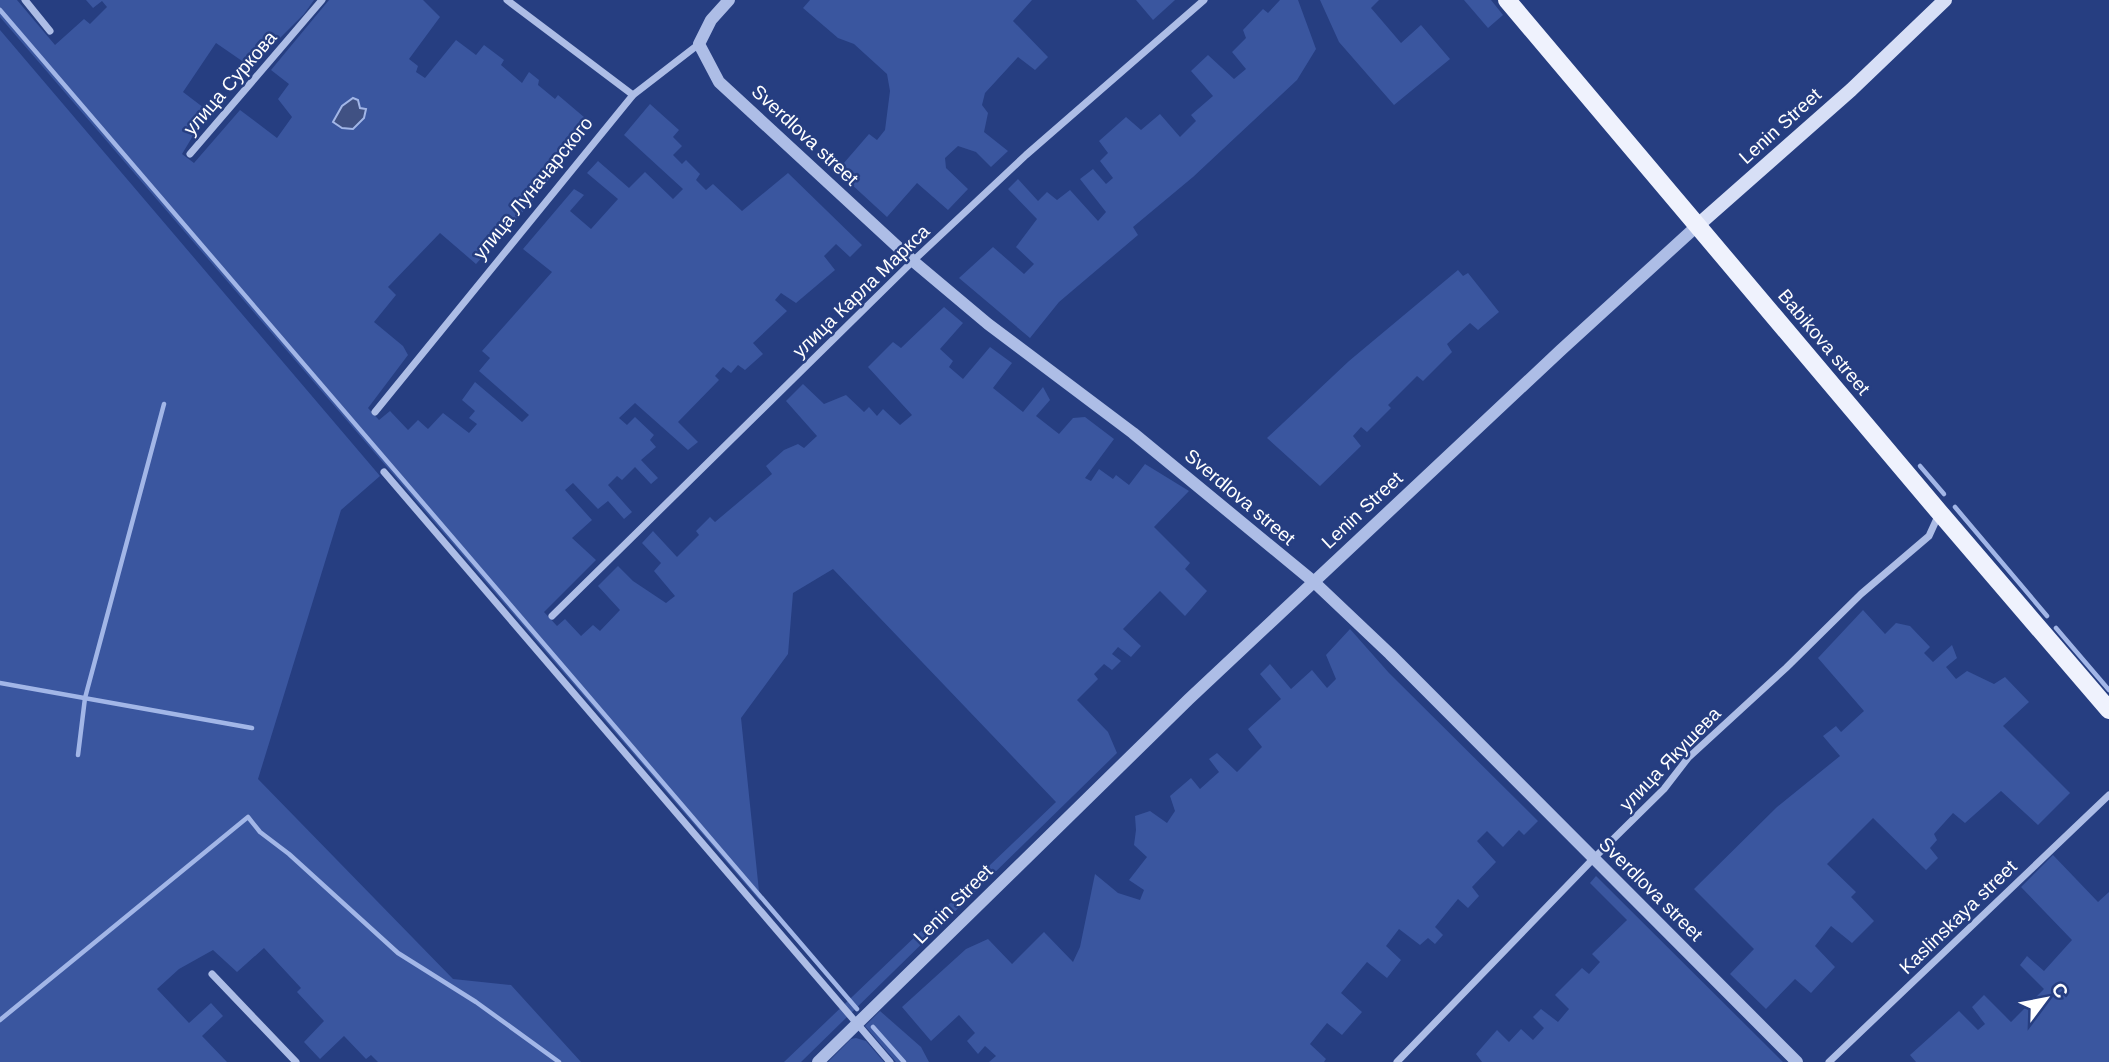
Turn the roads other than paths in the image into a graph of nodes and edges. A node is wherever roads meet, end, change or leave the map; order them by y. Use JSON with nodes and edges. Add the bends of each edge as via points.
{"nodes":[{"id":1,"x":25,"y":0,"type":"edge"},
{"id":2,"x":322,"y":0,"type":"edge"},
{"id":3,"x":507,"y":0,"type":"edge"},
{"id":4,"x":729,"y":0,"type":"edge"},
{"id":5,"x":1204,"y":0,"type":"edge"},
{"id":6,"x":1507,"y":0,"type":"edge"},
{"id":7,"x":1945,"y":0,"type":"edge"},
{"id":8,"x":50,"y":31,"type":"dead end"},
{"id":9,"x":699,"y":44,"type":"junction"},
{"id":10,"x":633,"y":95,"type":"junction"},
{"id":11,"x":190,"y":155,"type":"dead end"},
{"id":12,"x":1698,"y":225,"type":"junction"},
{"id":13,"x":913,"y":261,"type":"junction"},
{"id":14,"x":375,"y":412,"type":"dead end"},
{"id":15,"x":384,"y":472,"type":"dead end"},
{"id":16,"x":1940,"y":513,"type":"junction"},
{"id":17,"x":1314,"y":582,"type":"junction"},
{"id":18,"x":552,"y":617,"type":"dead end"},
{"id":19,"x":2109,"y":710,"type":"edge"},
{"id":20,"x":2109,"y":795,"type":"edge"},
{"id":21,"x":1594,"y":858,"type":"junction"},
{"id":22,"x":212,"y":974,"type":"dead end"},
{"id":23,"x":858,"y":1024,"type":"junction"},
{"id":24,"x":296,"y":1062,"type":"edge"},
{"id":25,"x":818,"y":1062,"type":"edge"},
{"id":26,"x":890,"y":1062,"type":"edge"},
{"id":27,"x":1397,"y":1062,"type":"edge"},
{"id":28,"x":1797,"y":1062,"type":"edge"},
{"id":29,"x":1829,"y":1062,"type":"edge"}],
"edges":[{"from":1,"to":8,"type":"street"},
{"from":2,"to":11,"type":"street","name":"улица Суркова"},
{"from":3,"to":10,"type":"street"},
{"from":4,"to":9,"type":"street","name":"улица Луначарского","via":[[711,20]]},
{"from":5,"to":13,"type":"street","name":"улица Карла Маркса"},
{"from":6,"to":12,"type":"main road","name":"Babikova street"},
{"from":7,"to":12,"type":"main road","name":"Lenin Street"},
{"from":9,"to":10,"type":"street","name":"улица Луначарского"},
{"from":9,"to":13,"type":"street","name":"Sverdlova street","via":[[719,82]]},
{"from":10,"to":14,"type":"street","name":"улица Луначарского"},
{"from":12,"to":16,"type":"main road","name":"Babikova street"},
{"from":12,"to":17,"type":"street","name":"Lenin Street"},
{"from":13,"to":17,"type":"street","name":"Sverdlova street"},
{"from":13,"to":18,"type":"street","name":"улица Карла Маркса"},
{"from":15,"to":23,"type":"street"},
{"from":16,"to":19,"type":"main road","name":"Babikova street"},
{"from":16,"to":21,"type":"street","name":"улица Якушева","via":[[1929,536],[1688,758],[1664,789]]},
{"from":17,"to":21,"type":"street","name":"Sverdlova street"},
{"from":17,"to":23,"type":"street","name":"Lenin Street"},
{"from":20,"to":29,"type":"street","name":"Kaslinskaya street"},
{"from":21,"to":27,"type":"street","name":"улица Якушева"},
{"from":21,"to":28,"type":"street","name":"Sverdlova street"},
{"from":22,"to":24,"type":"street"},
{"from":23,"to":25,"type":"street","name":"Lenin Street"},
{"from":23,"to":26,"type":"street"}]}
